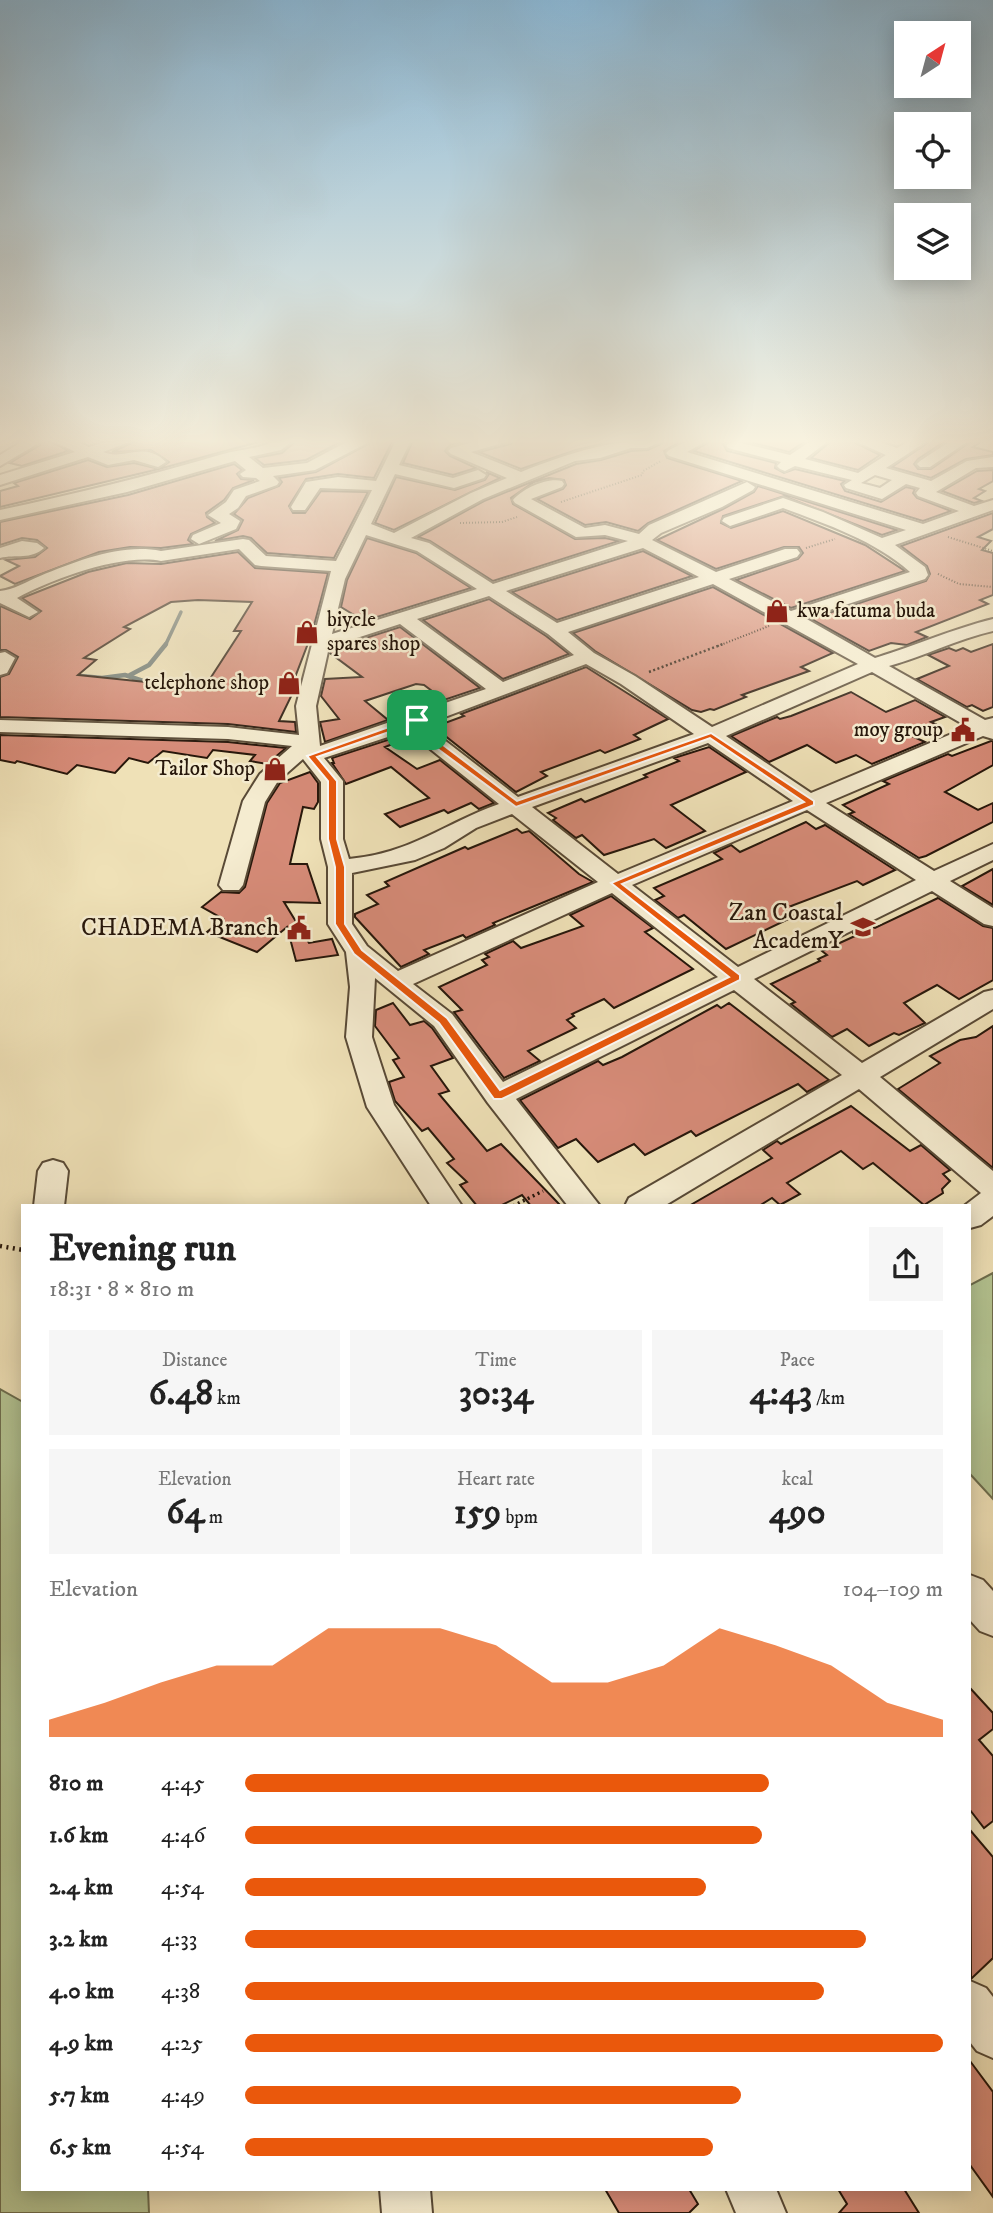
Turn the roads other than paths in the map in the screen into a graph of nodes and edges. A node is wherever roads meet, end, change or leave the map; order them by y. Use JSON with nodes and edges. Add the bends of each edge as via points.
{"nodes":[{"id":1,"x":355,"y":541,"type":"edge"},
{"id":2,"x":404,"y":541,"type":"edge"},
{"id":3,"x":643,"y":541,"type":"joint"},
{"id":4,"x":875,"y":541,"type":"edge"},
{"id":5,"x":888,"y":541,"type":"edge"},
{"id":6,"x":881,"y":544,"type":"junction"},
{"id":7,"x":791,"y":553,"type":"road end"},
{"id":8,"x":345,"y":561,"type":"junction"},
{"id":9,"x":712,"y":577,"type":"junction"},
{"id":10,"x":491,"y":590,"type":"junction"},
{"id":11,"x":3,"y":597,"type":"edge"},
{"id":12,"x":29,"y":612,"type":"dead end"},
{"id":13,"x":790,"y":617,"type":"junction"},
{"id":14,"x":403,"y":618,"type":"junction"},
{"id":15,"x":993,"y":625,"type":"edge"},
{"id":16,"x":555,"y":630,"type":"junction"},
{"id":17,"x":323,"y":643,"type":"junction"},
{"id":18,"x":587,"y":657,"type":"junction"},
{"id":19,"x":870,"y":665,"type":"junction"},
{"id":20,"x":501,"y":690,"type":"junction"},
{"id":21,"x":417,"y":720,"type":"junction"},
{"id":22,"x":0,"y":726,"type":"edge"},
{"id":23,"x":990,"y":728,"type":"edge"},
{"id":24,"x":711,"y":735,"type":"junction"},
{"id":25,"x":310,"y":749,"type":"junction"},
{"id":26,"x":811,"y":803,"type":"junction"},
{"id":27,"x":516,"y":804,"type":"junction"},
{"id":28,"x":993,"y":851,"type":"edge"},
{"id":29,"x":340,"y":867,"type":"junction"},
{"id":30,"x":935,"y":881,"type":"junction"},
{"id":31,"x":616,"y":883,"type":"junction"},
{"id":32,"x":231,"y":885,"type":"dead end"},
{"id":33,"x":993,"y":919,"type":"edge"},
{"id":34,"x":358,"y":952,"type":"junction"},
{"id":35,"x":736,"y":977,"type":"junction"},
{"id":36,"x":395,"y":982,"type":"junction"},
{"id":37,"x":993,"y":998,"type":"edge"},
{"id":38,"x":860,"y":1075,"type":"junction"},
{"id":39,"x":498,"y":1096,"type":"junction"},
{"id":40,"x":53,"y":1171,"type":"dead end"},
{"id":41,"x":993,"y":1187,"type":"edge"},
{"id":42,"x":578,"y":1197,"type":"edge"},
{"id":43,"x":993,"y":1200,"type":"edge"},
{"id":44,"x":49,"y":1204,"type":"edge"},
{"id":45,"x":446,"y":1204,"type":"edge"},
{"id":46,"x":643,"y":1204,"type":"edge"},
{"id":47,"x":971,"y":1216,"type":"edge"},
{"id":48,"x":971,"y":1594,"type":"edge"},
{"id":49,"x":993,"y":1618,"type":"edge"},
{"id":50,"x":971,"y":2005,"type":"edge"},
{"id":51,"x":993,"y":2035,"type":"edge"},
{"id":52,"x":405,"y":2191,"type":"edge"},
{"id":53,"x":752,"y":2191,"type":"edge"},
{"id":54,"x":407,"y":2213,"type":"edge"},
{"id":55,"x":761,"y":2213,"type":"edge"}],
"edges":[{"from":1,"to":8,"type":"street"},
{"from":2,"to":10,"type":"street","via":[[423,547]]},
{"from":3,"to":9,"type":"street"},
{"from":3,"to":10,"type":"street"},
{"from":4,"to":6,"type":"street"},
{"from":5,"to":6,"type":"street"},
{"from":6,"to":13,"type":"street","via":[[900,554],[919,575]]},
{"from":7,"to":9,"type":"street"},
{"from":8,"to":11,"type":"street","via":[[261,561],[240,544],[161,556],[154,552],[74,570]]},
{"from":8,"to":17,"type":"street","via":[[336,579]]},
{"from":9,"to":13,"type":"street"},
{"from":9,"to":16,"type":"street"},
{"from":10,"to":14,"type":"street"},
{"from":10,"to":16,"type":"street"},
{"from":11,"to":12,"type":"street"},
{"from":13,"to":19,"type":"street"},
{"from":14,"to":17,"type":"street"},
{"from":14,"to":20,"type":"street"},
{"from":15,"to":19,"type":"street"},
{"from":16,"to":18,"type":"street"},
{"from":17,"to":25,"type":"street","via":[[306,706]]},
{"from":18,"to":20,"type":"street"},
{"from":18,"to":24,"type":"street"},
{"from":19,"to":23,"type":"street"},
{"from":19,"to":24,"type":"street"},
{"from":20,"to":21,"type":"street"},
{"from":21,"to":25,"type":"street"},
{"from":21,"to":27,"type":"street","via":[[426,736]]},
{"from":22,"to":25,"type":"street","via":[[215,732]]},
{"from":23,"to":26,"type":"street"},
{"from":24,"to":26,"type":"street"},
{"from":24,"to":27,"type":"street"},
{"from":25,"to":29,"type":"street","via":[[332,781],[332,839]]},
{"from":25,"to":32,"type":"street","via":[[268,779],[254,801]]},
{"from":26,"to":30,"type":"street"},
{"from":26,"to":31,"type":"street"},
{"from":27,"to":29,"type":"street","via":[[467,823],[437,844],[387,863]]},
{"from":27,"to":31,"type":"street"},
{"from":28,"to":30,"type":"street"},
{"from":29,"to":34,"type":"street","via":[[340,924]]},
{"from":30,"to":33,"type":"street"},
{"from":30,"to":35,"type":"street"},
{"from":31,"to":35,"type":"street"},
{"from":31,"to":36,"type":"street"},
{"from":34,"to":36,"type":"street"},
{"from":34,"to":45,"type":"street","via":[[363,987],[359,1037],[381,1107]]},
{"from":35,"to":38,"type":"street"},
{"from":35,"to":39,"type":"street"},
{"from":36,"to":39,"type":"street","via":[[443,1020]]},
{"from":37,"to":38,"type":"street"},
{"from":38,"to":41,"type":"street"},
{"from":38,"to":46,"type":"street"},
{"from":39,"to":42,"type":"street"},
{"from":40,"to":44,"type":"street"},
{"from":43,"to":47,"type":"street"},
{"from":48,"to":49,"type":"street"},
{"from":50,"to":51,"type":"street"},
{"from":52,"to":54,"type":"street"},
{"from":53,"to":55,"type":"street"}]}
